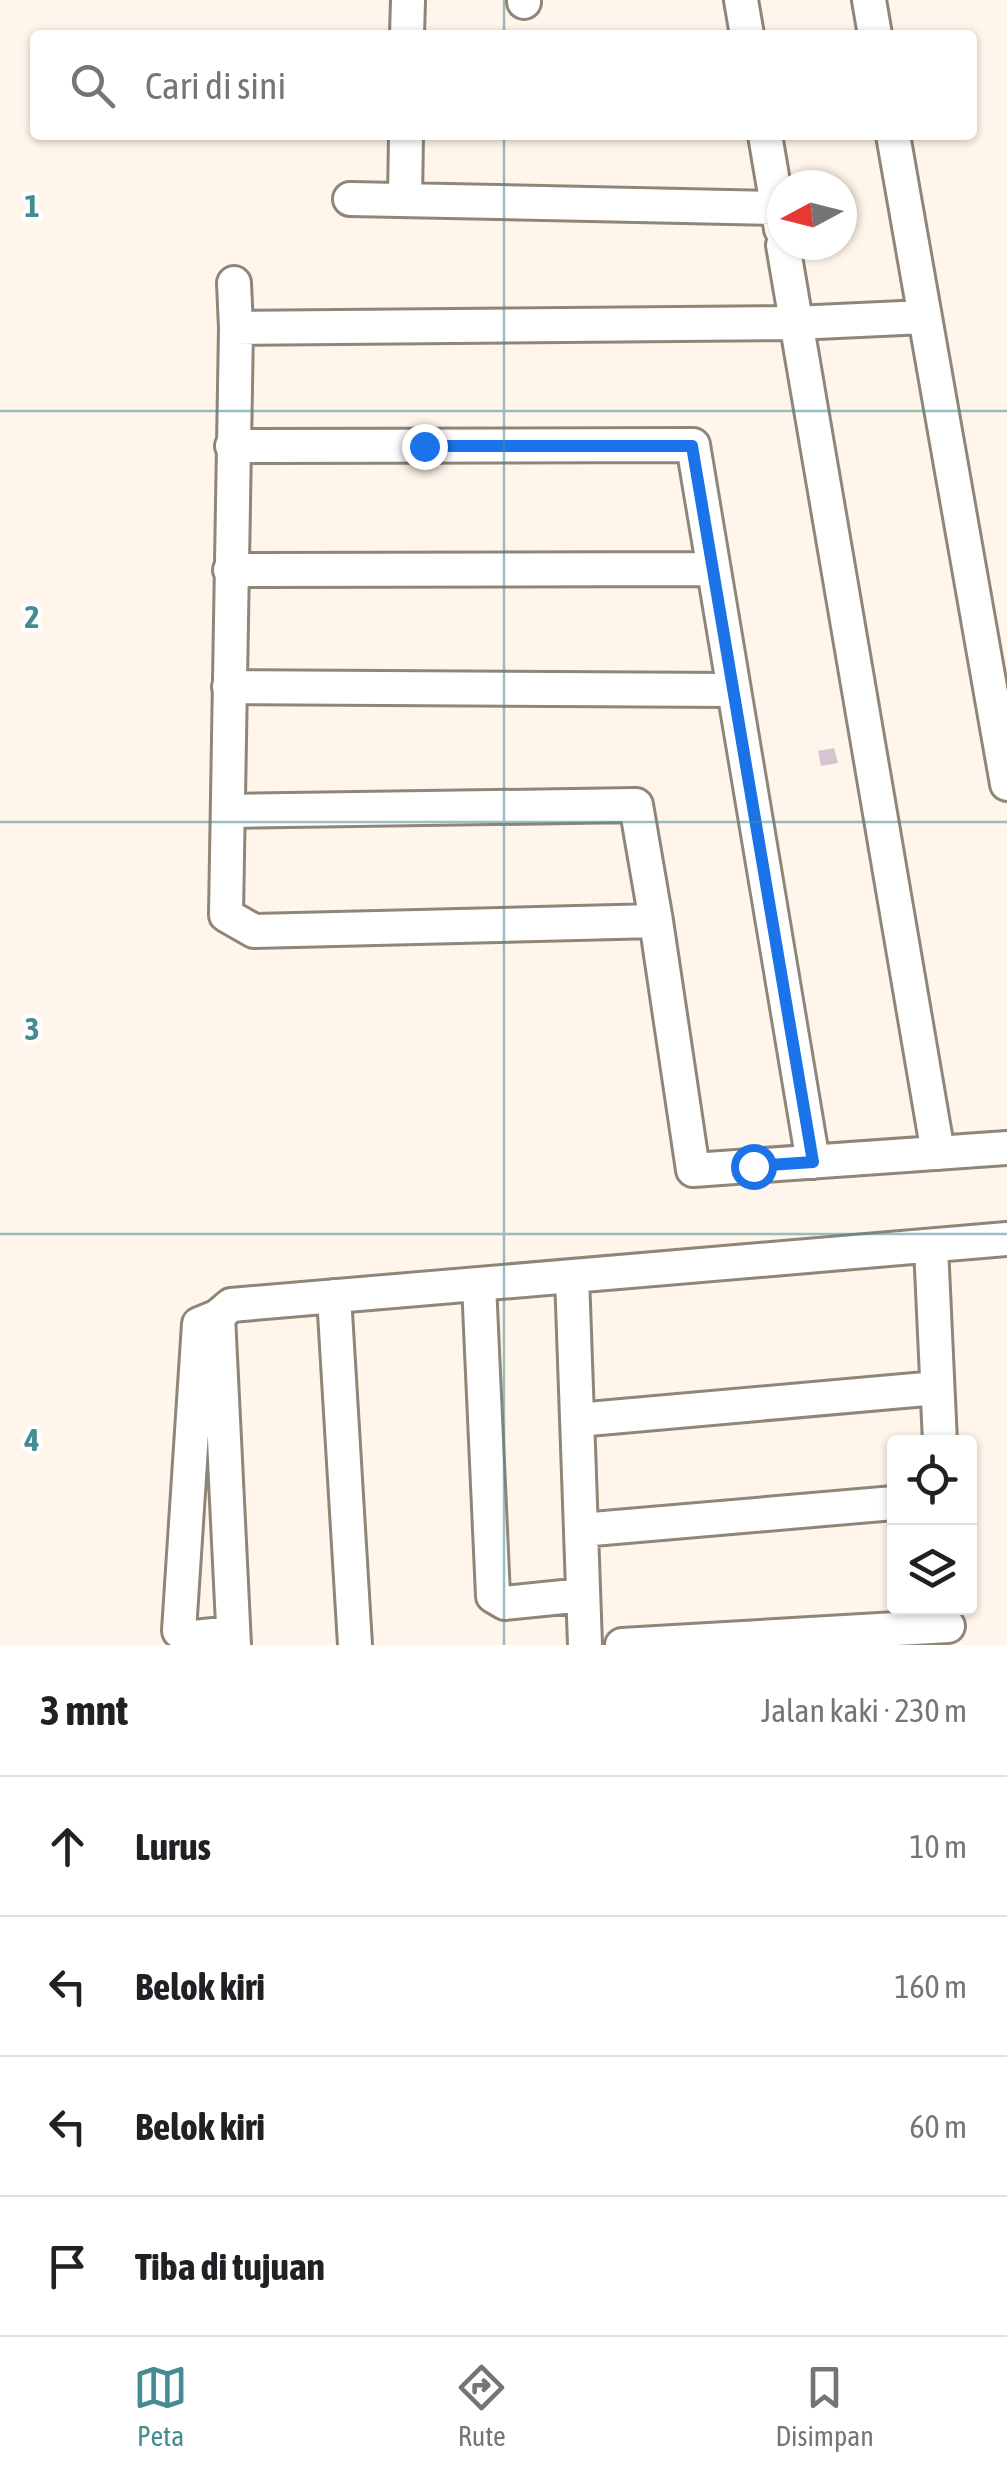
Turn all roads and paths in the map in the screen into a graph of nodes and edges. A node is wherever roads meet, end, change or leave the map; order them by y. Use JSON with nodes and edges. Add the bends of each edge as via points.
{"nodes":[{"id":1,"x":408,"y":0,"type":"edge"},
{"id":2,"x":741,"y":0,"type":"edge"},
{"id":3,"x":870,"y":0,"type":"edge"},
{"id":4,"x":407,"y":30,"type":"edge"},
{"id":5,"x":746,"y":30,"type":"edge"},
{"id":6,"x":875,"y":30,"type":"edge"},
{"id":7,"x":406,"y":140,"type":"edge"},
{"id":8,"x":766,"y":140,"type":"edge"},
{"id":9,"x":894,"y":140,"type":"edge"},
{"id":10,"x":771,"y":170,"type":"edge"},
{"id":11,"x":350,"y":199,"type":"dead end"},
{"id":12,"x":405,"y":200,"type":"junction"},
{"id":13,"x":767,"y":221,"type":"edge"},
{"id":14,"x":785,"y":260,"type":"edge"},
{"id":15,"x":234,"y":282,"type":"dead end"},
{"id":16,"x":924,"y":317,"type":"junction"},
{"id":17,"x":795,"y":322,"type":"junction"},
{"id":18,"x":236,"y":328,"type":"junction"},
{"id":19,"x":232,"y":446,"type":"junction"},
{"id":20,"x":712,"y":569,"type":"junction"},
{"id":21,"x":230,"y":570,"type":"junction"},
{"id":22,"x":229,"y":687,"type":"junction"},
{"id":23,"x":732,"y":690,"type":"junction"},
{"id":24,"x":1007,"y":784,"type":"edge"},
{"id":25,"x":228,"y":811,"type":"junction"},
{"id":26,"x":656,"y":922,"type":"junction"},
{"id":27,"x":1007,"y":1148,"type":"edge"},
{"id":28,"x":938,"y":1153,"type":"junction"},
{"id":29,"x":813,"y":1162,"type":"junction"},
{"id":30,"x":1007,"y":1239,"type":"edge"},
{"id":31,"x":931,"y":1246,"type":"junction"},
{"id":32,"x":572,"y":1276,"type":"junction"},
{"id":33,"x":479,"y":1284,"type":"junction"},
{"id":34,"x":334,"y":1296,"type":"junction"},
{"id":35,"x":218,"y":1316,"type":"junction"},
{"id":36,"x":937,"y":1388,"type":"junction"},
{"id":37,"x":577,"y":1420,"type":"junction"},
{"id":38,"x":940,"y":1435,"type":"edge"},
{"id":39,"x":887,"y":1504,"type":"edge"},
{"id":40,"x":581,"y":1530,"type":"junction"},
{"id":41,"x":583,"y":1595,"type":"junction"},
{"id":42,"x":948,"y":1626,"type":"edge"},
{"id":43,"x":233,"y":1639,"type":"edge"},
{"id":44,"x":355,"y":1645,"type":"edge"},
{"id":45,"x":585,"y":1645,"type":"edge"},
{"id":46,"x":622,"y":1645,"type":"edge"}],
"edges":[{"from":1,"to":4,"type":"street"},
{"from":2,"to":5,"type":"street"},
{"from":3,"to":6,"type":"street"},
{"from":7,"to":12,"type":"street"},
{"from":8,"to":10,"type":"street"},
{"from":9,"to":16,"type":"street"},
{"from":11,"to":12,"type":"street"},
{"from":12,"to":13,"type":"street"},
{"from":14,"to":17,"type":"street"},
{"from":15,"to":18,"type":"street"},
{"from":16,"to":17,"type":"street"},
{"from":16,"to":24,"type":"street"},
{"from":17,"to":18,"type":"street"},
{"from":17,"to":28,"type":"street"},
{"from":18,"to":19,"type":"street"},
{"from":19,"to":20,"type":"street","via":[[692,446]]},
{"from":19,"to":21,"type":"street"},
{"from":20,"to":21,"type":"street"},
{"from":20,"to":23,"type":"street"},
{"from":21,"to":22,"type":"street"},
{"from":22,"to":23,"type":"street"},
{"from":22,"to":25,"type":"street"},
{"from":23,"to":29,"type":"street"},
{"from":25,"to":26,"type":"street","via":[[636,805]]},
{"from":25,"to":26,"type":"street","via":[[226,916],[254,931]]},
{"from":26,"to":29,"type":"street","via":[[693,1170]]},
{"from":27,"to":28,"type":"street"},
{"from":28,"to":29,"type":"street"},
{"from":30,"to":31,"type":"street"},
{"from":31,"to":32,"type":"street"},
{"from":31,"to":36,"type":"street"},
{"from":32,"to":33,"type":"street"},
{"from":32,"to":37,"type":"street"},
{"from":33,"to":34,"type":"street"},
{"from":33,"to":41,"type":"street","via":[[493,1596],[505,1603]]},
{"from":34,"to":35,"type":"street","via":[[230,1305]]},
{"from":34,"to":44,"type":"street"},
{"from":35,"to":43,"type":"street"},
{"from":35,"to":43,"type":"street","via":[[199,1324],[179,1630]]},
{"from":36,"to":37,"type":"street"},
{"from":36,"to":38,"type":"street"},
{"from":37,"to":40,"type":"street"},
{"from":39,"to":40,"type":"street"},
{"from":40,"to":41,"type":"street"},
{"from":41,"to":45,"type":"street"},
{"from":42,"to":46,"type":"street"}]}
